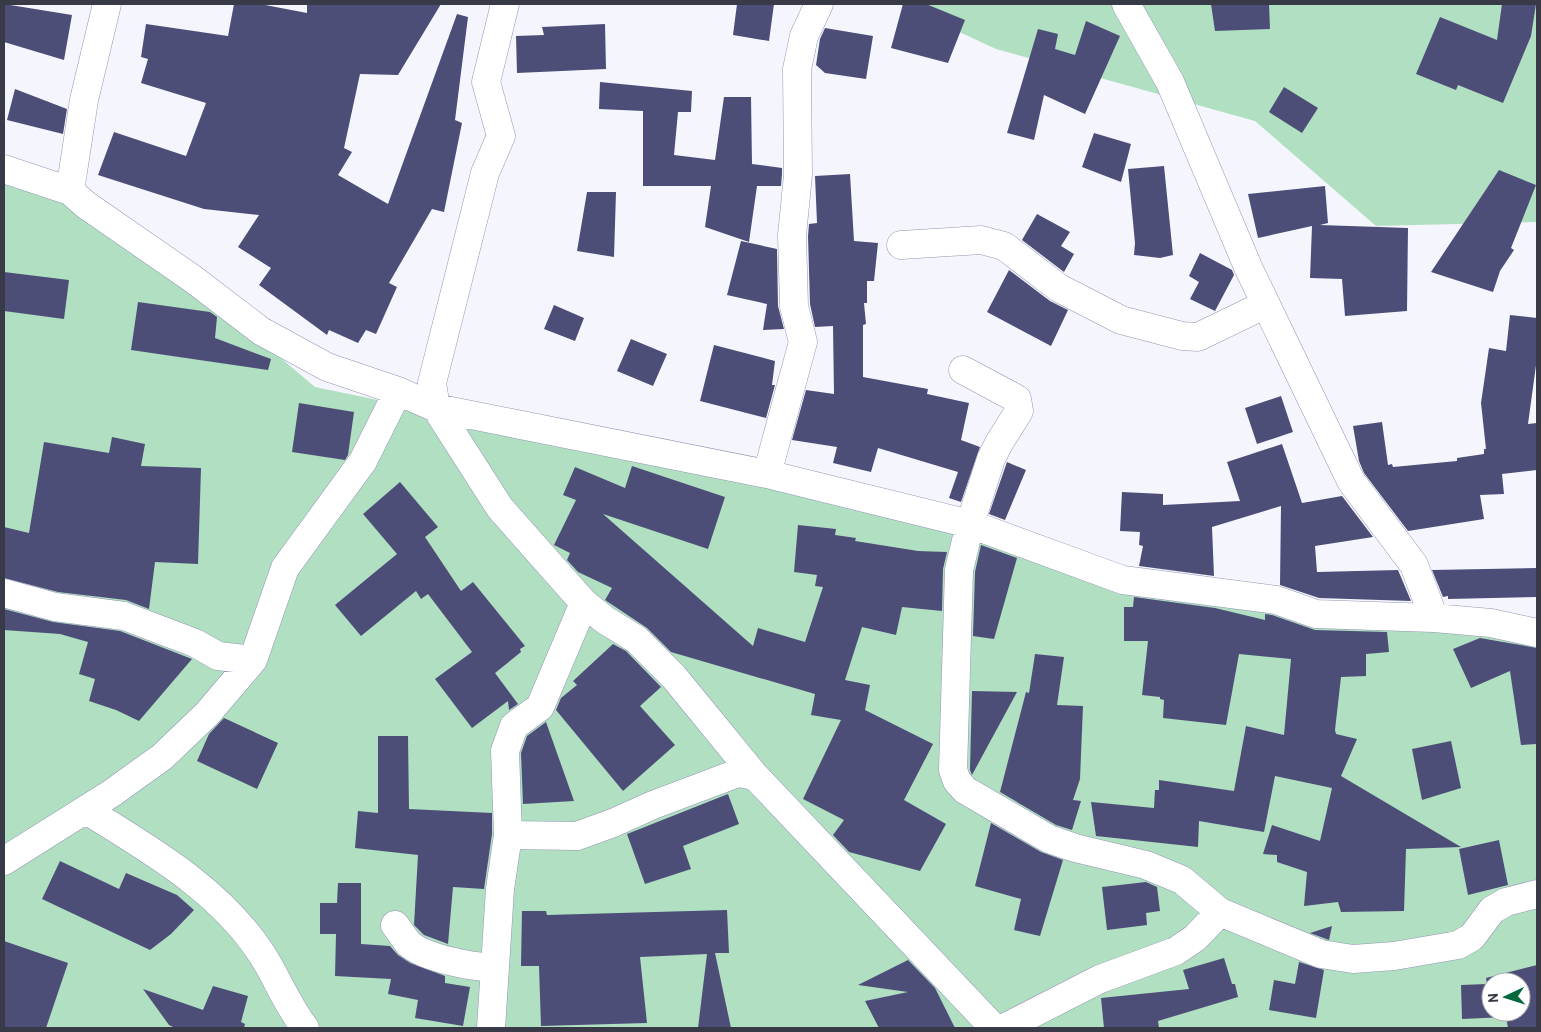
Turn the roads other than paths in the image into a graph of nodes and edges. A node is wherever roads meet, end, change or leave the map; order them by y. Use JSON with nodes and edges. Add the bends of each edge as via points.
{"nodes":[{"id":1,"x":107,"y":4,"type":"edge"},
{"id":2,"x":505,"y":4,"type":"edge"},
{"id":3,"x":819,"y":4,"type":"edge"},
{"id":4,"x":1126,"y":4,"type":"edge"},
{"id":5,"x":4,"y":169,"type":"edge"},
{"id":6,"x":70,"y":191,"type":"junction"},
{"id":7,"x":901,"y":245,"type":"dead end"},
{"id":8,"x":1266,"y":304,"type":"junction"},
{"id":9,"x":963,"y":370,"type":"dead end"},
{"id":10,"x":398,"y":392,"type":"junction"},
{"id":11,"x":436,"y":408,"type":"junction"},
{"id":12,"x":767,"y":474,"type":"junction"},
{"id":13,"x":970,"y":524,"type":"junction"},
{"id":14,"x":4,"y":594,"type":"edge"},
{"id":15,"x":584,"y":604,"type":"junction"},
{"id":16,"x":1434,"y":618,"type":"junction"},
{"id":17,"x":1537,"y":633,"type":"edge"},
{"id":18,"x":254,"y":660,"type":"junction"},
{"id":19,"x":755,"y":776,"type":"junction"},
{"id":20,"x":86,"y":810,"type":"junction"},
{"id":21,"x":508,"y":835,"type":"junction"},
{"id":22,"x":4,"y":862,"type":"edge"},
{"id":23,"x":1537,"y":894,"type":"edge"},
{"id":24,"x":1220,"y":912,"type":"junction"},
{"id":25,"x":395,"y":925,"type":"dead end"},
{"id":26,"x":495,"y":967,"type":"junction"},
{"id":27,"x":305,"y":1028,"type":"edge"},
{"id":28,"x":491,"y":1028,"type":"edge"},
{"id":29,"x":994,"y":1028,"type":"edge"},
{"id":30,"x":1004,"y":1028,"type":"edge"}],
"edges":[{"from":1,"to":6,"type":"street","via":[[84,100]]},
{"from":2,"to":11,"type":"street","via":[[486,82],[501,136],[485,173],[432,382]]},
{"from":3,"to":12,"type":"street","via":[[804,36],[797,69],[798,174],[792,235],[794,306],[803,342]]},
{"from":4,"to":8,"type":"street","via":[[1170,82]]},
{"from":5,"to":6,"type":"street"},
{"from":6,"to":10,"type":"street","via":[[261,331],[327,367]]},
{"from":7,"to":8,"type":"street","via":[[981,240],[1004,246],[1060,288],[1120,320],[1182,336],[1198,337]]},
{"from":8,"to":16,"type":"street","via":[[1351,481],[1414,565]]},
{"from":9,"to":13,"type":"street","via":[[1017,399],[1019,411],[991,459]]},
{"from":10,"to":11,"type":"street"},
{"from":10,"to":18,"type":"street","via":[[363,461],[285,568]]},
{"from":11,"to":12,"type":"street"},
{"from":11,"to":15,"type":"street","via":[[500,508]]},
{"from":12,"to":13,"type":"street"},
{"from":13,"to":16,"type":"street","via":[[1123,580],[1276,600],[1316,614]]},
{"from":13,"to":24,"type":"street","via":[[957,584],[953,770],[957,781],[965,790],[1049,839],[1155,868],[1182,880]]},
{"from":14,"to":18,"type":"street","via":[[55,606],[124,616],[195,643],[218,656]]},
{"from":15,"to":19,"type":"street","via":[[643,646],[674,677]]},
{"from":15,"to":21,"type":"street","via":[[540,707],[514,726],[505,751]]},
{"from":16,"to":17,"type":"street","via":[[1491,623]]},
{"from":18,"to":20,"type":"street","via":[[207,714],[162,757]]},
{"from":19,"to":21,"type":"street","via":[[738,773],[577,836]]},
{"from":19,"to":29,"type":"street"},
{"from":20,"to":22,"type":"street"},
{"from":20,"to":27,"type":"street","via":[[161,857],[225,908],[261,953]]},
{"from":21,"to":26,"type":"street","via":[[500,888]]},
{"from":23,"to":24,"type":"street","via":[[1506,902],[1492,910],[1472,937],[1458,945],[1353,959],[1321,954]]},
{"from":24,"to":30,"type":"street","via":[[1195,938],[1176,951],[1100,979]]},
{"from":25,"to":26,"type":"street","via":[[410,944],[435,956],[477,968]]},
{"from":26,"to":28,"type":"street"}]}
